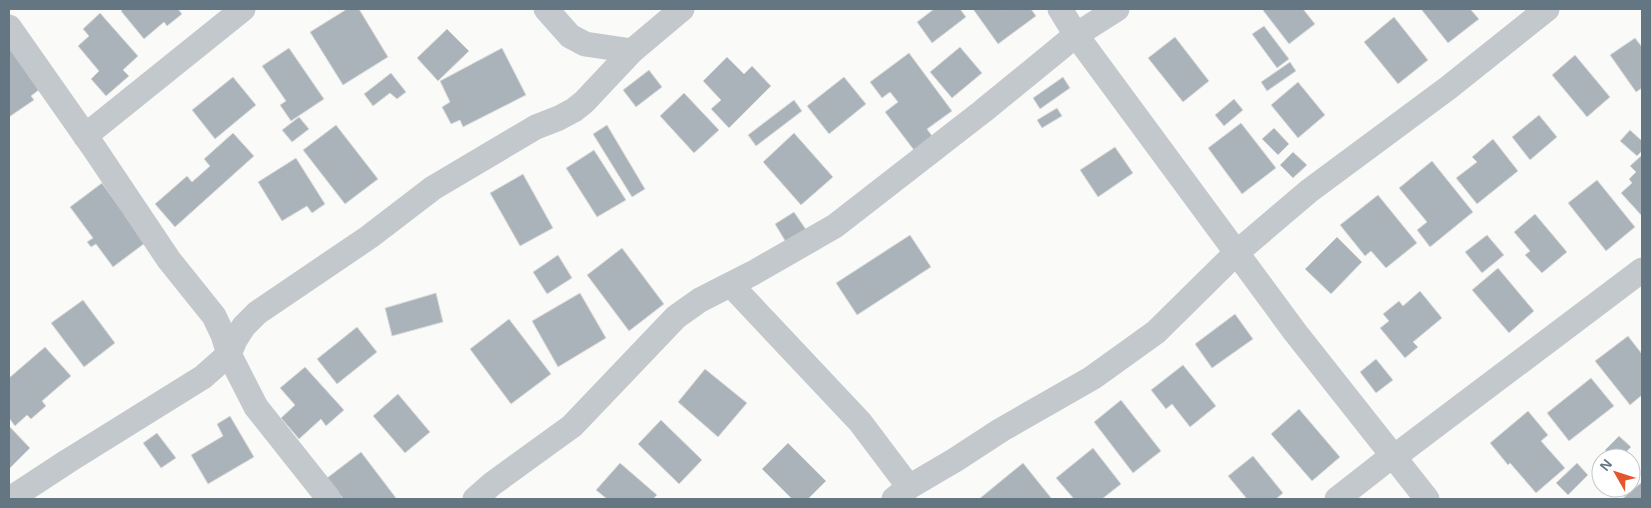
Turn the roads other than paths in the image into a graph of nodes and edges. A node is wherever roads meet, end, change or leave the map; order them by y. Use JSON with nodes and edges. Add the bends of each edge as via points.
{"nodes":[{"id":1,"x":243,"y":9,"type":"edge"},
{"id":2,"x":546,"y":9,"type":"edge"},
{"id":3,"x":682,"y":9,"type":"edge"},
{"id":4,"x":1060,"y":9,"type":"edge"},
{"id":5,"x":1117,"y":9,"type":"edge"},
{"id":6,"x":1547,"y":9,"type":"edge"},
{"id":7,"x":9,"y":27,"type":"edge"},
{"id":8,"x":1076,"y":35,"type":"junction"},
{"id":9,"x":632,"y":51,"type":"junction"},
{"id":10,"x":85,"y":136,"type":"junction"},
{"id":11,"x":1236,"y":254,"type":"junction"},
{"id":12,"x":1642,"y":270,"type":"edge"},
{"id":13,"x":731,"y":285,"type":"junction"},
{"id":14,"x":229,"y":354,"type":"junction"},
{"id":15,"x":1393,"y":456,"type":"junction"},
{"id":16,"x":902,"y":493,"type":"edge"},
{"id":17,"x":10,"y":499,"type":"edge"},
{"id":18,"x":329,"y":499,"type":"edge"},
{"id":19,"x":475,"y":499,"type":"edge"},
{"id":20,"x":1337,"y":499,"type":"edge"},
{"id":21,"x":1427,"y":499,"type":"edge"}],
"edges":[{"from":1,"to":10,"type":"street"},
{"from":2,"to":9,"type":"street","via":[[570,36],[585,44]]},
{"from":3,"to":9,"type":"street"},
{"from":4,"to":8,"type":"street"},
{"from":5,"to":8,"type":"street"},
{"from":6,"to":11,"type":"street","via":[[1448,88],[1309,191]]},
{"from":7,"to":10,"type":"street"},
{"from":8,"to":11,"type":"street"},
{"from":8,"to":13,"type":"street","via":[[836,226]]},
{"from":9,"to":14,"type":"street","via":[[574,110],[536,127],[433,188],[369,237],[257,313],[244,326]]},
{"from":10,"to":14,"type":"street","via":[[169,260],[214,316]]},
{"from":11,"to":15,"type":"street"},
{"from":11,"to":16,"type":"street","via":[[1156,332],[1092,378],[1001,430]]},
{"from":12,"to":15,"type":"street"},
{"from":13,"to":16,"type":"street","via":[[860,422]]},
{"from":13,"to":19,"type":"street","via":[[700,300],[676,317],[572,426]]},
{"from":14,"to":17,"type":"street","via":[[204,377]]},
{"from":14,"to":18,"type":"street","via":[[256,407]]},
{"from":15,"to":20,"type":"street"},
{"from":15,"to":21,"type":"street"}]}
